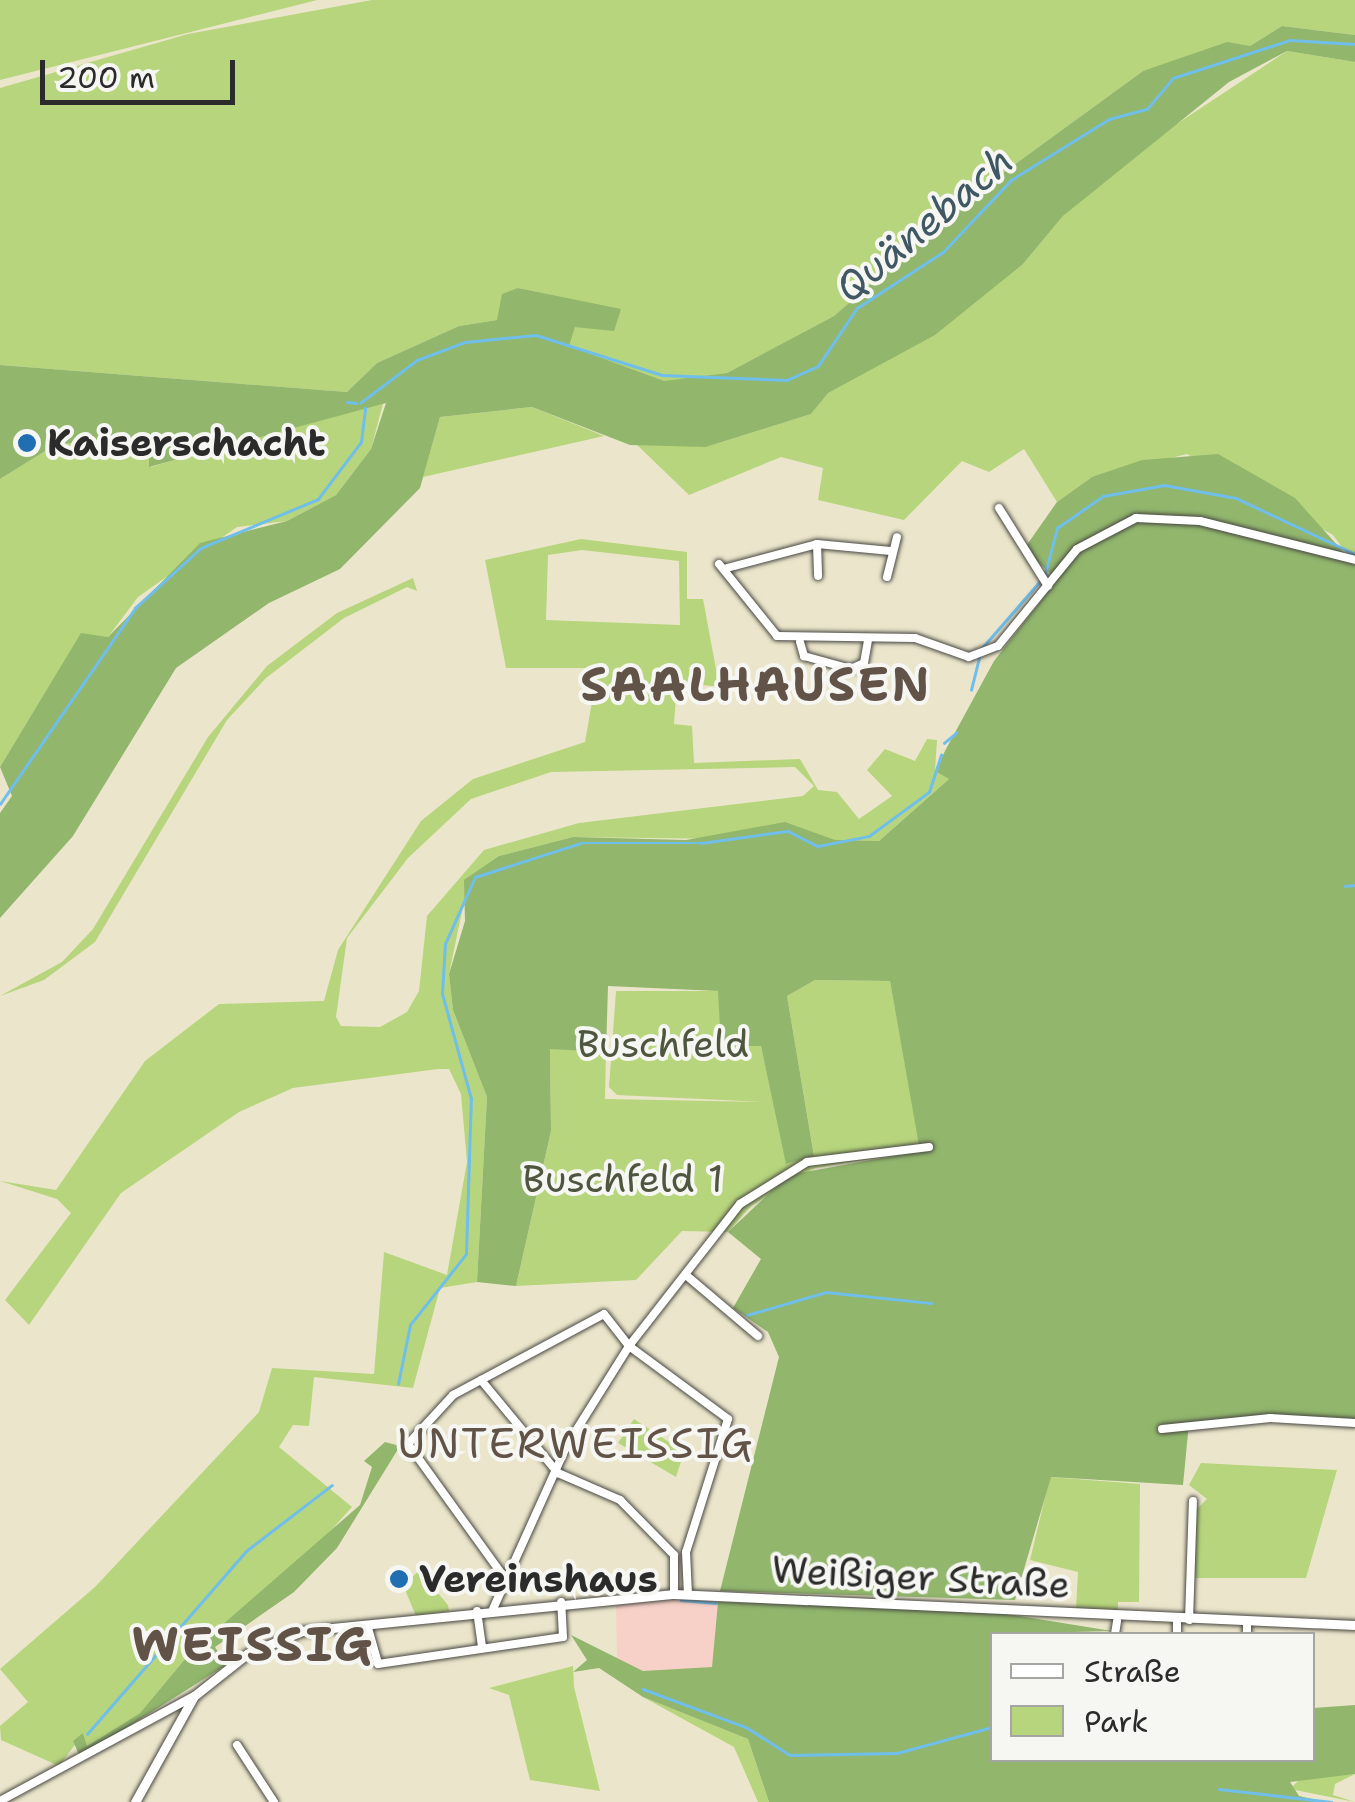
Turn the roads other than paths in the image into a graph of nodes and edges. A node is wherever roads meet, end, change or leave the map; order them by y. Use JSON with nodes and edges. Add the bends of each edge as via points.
{"nodes":[{"id":1,"x":999,"y":508,"type":"dead end"},
{"id":2,"x":897,"y":537,"type":"dead end"},
{"id":3,"x":817,"y":544,"type":"junction"},
{"id":4,"x":891,"y":551,"type":"junction"},
{"id":5,"x":1355,"y":560,"type":"edge"},
{"id":6,"x":818,"y":576,"type":"dead end"},
{"id":7,"x":887,"y":577,"type":"dead end"},
{"id":8,"x":1044,"y":582,"type":"junction"},
{"id":9,"x":868,"y":641,"type":"junction"},
{"id":10,"x":800,"y":642,"type":"junction"},
{"id":11,"x":929,"y":1146,"type":"dead end"},
{"id":12,"x":687,"y":1276,"type":"junction"},
{"id":13,"x":758,"y":1336,"type":"dead end"},
{"id":14,"x":629,"y":1346,"type":"junction"},
{"id":15,"x":481,"y":1380,"type":"junction"},
{"id":16,"x":1355,"y":1423,"type":"edge"},
{"id":17,"x":1162,"y":1429,"type":"dead end"},
{"id":18,"x":556,"y":1469,"type":"junction"},
{"id":19,"x":1193,"y":1501,"type":"dead end"},
{"id":20,"x":674,"y":1556,"type":"junction"},
{"id":21,"x":686,"y":1556,"type":"junction"},
{"id":22,"x":504,"y":1577,"type":"junction"},
{"id":23,"x":674,"y":1594,"type":"junction"},
{"id":24,"x":688,"y":1594,"type":"junction"},
{"id":25,"x":561,"y":1602,"type":"junction"},
{"id":26,"x":493,"y":1610,"type":"junction"},
{"id":27,"x":476,"y":1611,"type":"junction"},
{"id":28,"x":1117,"y":1621,"type":"junction"},
{"id":29,"x":1177,"y":1621,"type":"junction"},
{"id":30,"x":1190,"y":1621,"type":"junction"},
{"id":31,"x":1247,"y":1621,"type":"junction"},
{"id":32,"x":1355,"y":1625,"type":"edge"},
{"id":33,"x":368,"y":1628,"type":"junction"},
{"id":34,"x":1115,"y":1632,"type":"edge"},
{"id":35,"x":1177,"y":1632,"type":"edge"},
{"id":36,"x":1247,"y":1632,"type":"edge"},
{"id":37,"x":482,"y":1648,"type":"junction"},
{"id":38,"x":194,"y":1696,"type":"junction"},
{"id":39,"x":237,"y":1745,"type":"dead end"},
{"id":40,"x":0,"y":1800,"type":"edge"},
{"id":41,"x":134,"y":1802,"type":"edge"},
{"id":42,"x":274,"y":1802,"type":"edge"}],
"edges":[{"from":1,"to":8,"type":"street"},
{"from":2,"to":4,"type":"street"},
{"from":3,"to":4,"type":"street"},
{"from":3,"to":6,"type":"street"},
{"from":3,"to":10,"type":"street","via":[[723,566],[766,628]]},
{"from":4,"to":7,"type":"street"},
{"from":5,"to":8,"type":"street","via":[[1200,521],[1136,518],[1092,536]]},
{"from":8,"to":9,"type":"street","via":[[1032,606],[986,654],[915,638]]},
{"from":9,"to":10,"type":"street"},
{"from":9,"to":10,"type":"street","via":[[864,662],[851,669],[804,656]]},
{"from":11,"to":12,"type":"street","via":[[784,1171],[740,1204]]},
{"from":12,"to":13,"type":"street"},
{"from":12,"to":14,"type":"street"},
{"from":14,"to":15,"type":"street","via":[[599,1314]]},
{"from":14,"to":18,"type":"street"},
{"from":14,"to":21,"type":"street","via":[[728,1419]]},
{"from":15,"to":18,"type":"street"},
{"from":15,"to":22,"type":"street","via":[[445,1401],[408,1444]]},
{"from":16,"to":17,"type":"street","via":[[1270,1418]]},
{"from":18,"to":20,"type":"street","via":[[627,1506]]},
{"from":18,"to":22,"type":"street"},
{"from":19,"to":30,"type":"street"},
{"from":20,"to":21,"type":"street"},
{"from":20,"to":23,"type":"street"},
{"from":21,"to":24,"type":"street"},
{"from":22,"to":26,"type":"street"},
{"from":23,"to":24,"type":"street","name":"Weißiger Straße"},
{"from":23,"to":25,"type":"street","name":"Weißiger Straße"},
{"from":24,"to":28,"type":"street","name":"Weißiger Straße","via":[[1025,1606]]},
{"from":25,"to":26,"type":"street","name":"Weißiger Straße"},
{"from":25,"to":37,"type":"street","via":[[563,1636]]},
{"from":26,"to":27,"type":"street","name":"Weißiger Straße"},
{"from":27,"to":33,"type":"street","name":"Weißiger Straße"},
{"from":27,"to":37,"type":"street"},
{"from":28,"to":29,"type":"street","name":"Weißiger Straße"},
{"from":28,"to":34,"type":"street","name":"Weißiger Straße"},
{"from":29,"to":30,"type":"street","name":"Weißiger Straße"},
{"from":29,"to":35,"type":"street"},
{"from":30,"to":31,"type":"street","name":"Weißiger Straße"},
{"from":31,"to":32,"type":"street","name":"Weißiger Straße"},
{"from":31,"to":36,"type":"street"},
{"from":33,"to":37,"type":"street","via":[[376,1664]]},
{"from":33,"to":38,"type":"street","name":"Weißiger Straße","via":[[302,1631],[248,1654]]},
{"from":38,"to":40,"type":"street"},
{"from":38,"to":41,"type":"street"},
{"from":39,"to":42,"type":"street"}]}
